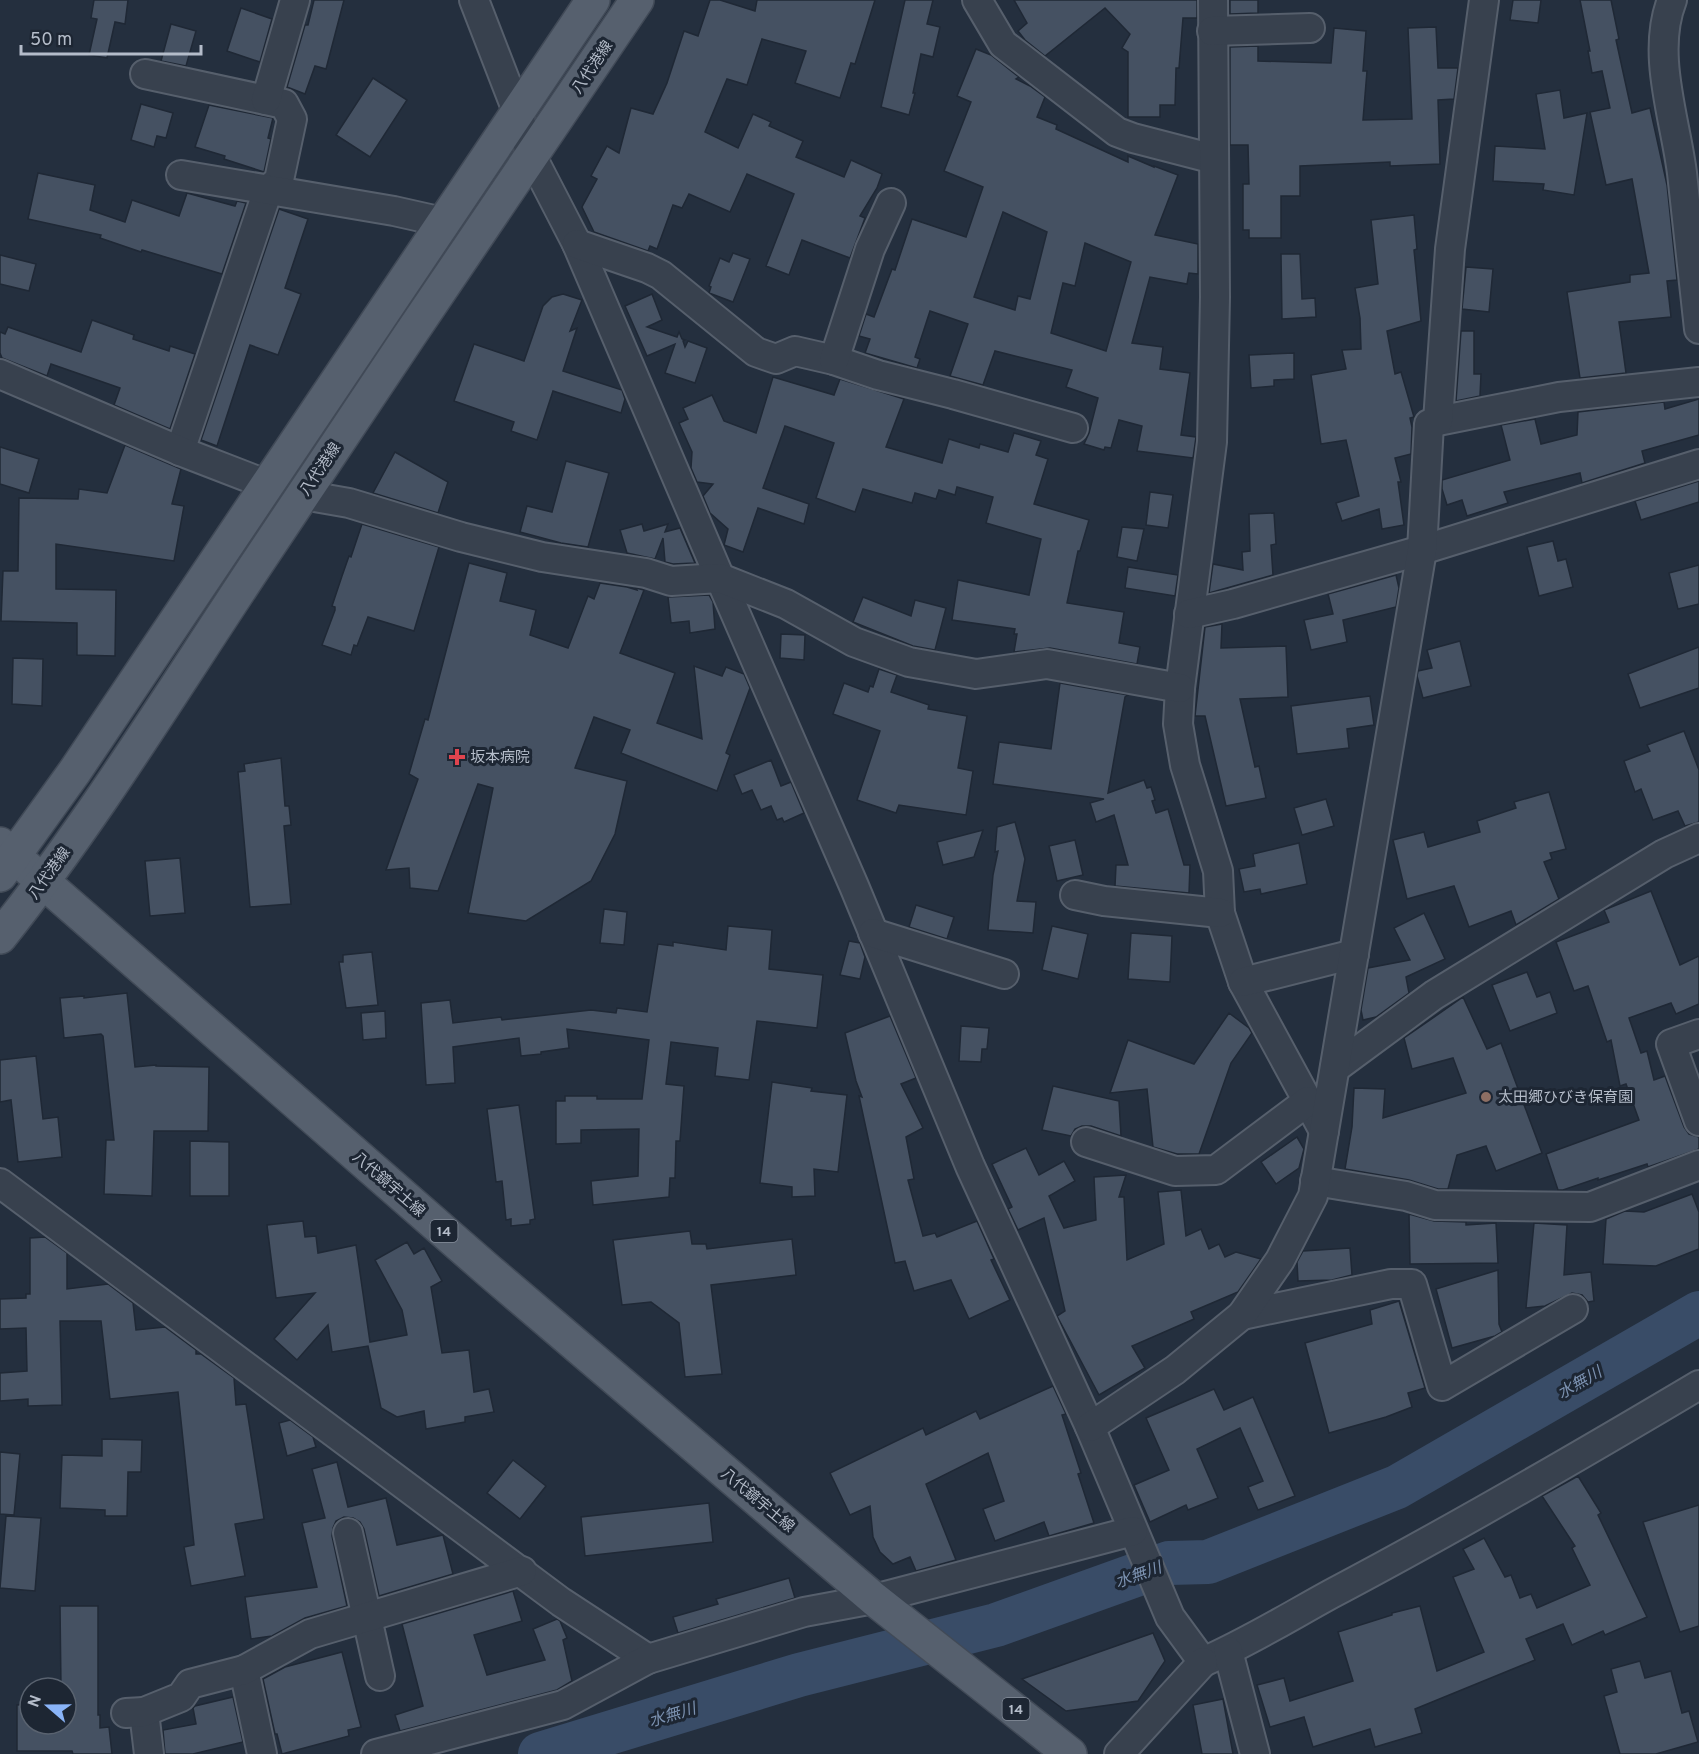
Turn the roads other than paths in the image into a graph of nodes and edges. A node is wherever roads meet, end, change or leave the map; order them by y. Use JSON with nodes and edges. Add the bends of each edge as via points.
{"nodes":[{"id":1,"x":295,"y":0,"type":"edge"},
{"id":2,"x":474,"y":0,"type":"edge"},
{"id":3,"x":593,"y":0,"type":"edge"},
{"id":4,"x":637,"y":0,"type":"edge"},
{"id":5,"x":977,"y":0,"type":"edge"},
{"id":6,"x":1213,"y":0,"type":"edge"},
{"id":7,"x":1484,"y":0,"type":"edge"},
{"id":8,"x":1672,"y":0,"type":"edge"},
{"id":9,"x":1310,"y":28,"type":"dead end"},
{"id":10,"x":1212,"y":31,"type":"junction"},
{"id":11,"x":145,"y":74,"type":"dead end"},
{"id":12,"x":266,"y":100,"type":"junction"},
{"id":13,"x":517,"y":111,"type":"junction"},
{"id":14,"x":531,"y":155,"type":"junction"},
{"id":15,"x":1214,"y":159,"type":"junction"},
{"id":16,"x":181,"y":175,"type":"dead end"},
{"id":17,"x":268,"y":190,"type":"junction"},
{"id":18,"x":891,"y":203,"type":"dead end"},
{"id":19,"x":443,"y":222,"type":"junction"},
{"id":20,"x":577,"y":244,"type":"junction"},
{"id":21,"x":1699,"y":329,"type":"edge"},
{"id":22,"x":834,"y":360,"type":"junction"},
{"id":23,"x":0,"y":374,"type":"edge"},
{"id":24,"x":1699,"y":382,"type":"edge"},
{"id":25,"x":1438,"y":421,"type":"junction"},
{"id":26,"x":1073,"y":428,"type":"dead end"},
{"id":27,"x":180,"y":451,"type":"junction"},
{"id":28,"x":1699,"y":464,"type":"edge"},
{"id":29,"x":268,"y":485,"type":"junction"},
{"id":30,"x":303,"y":495,"type":"junction"},
{"id":31,"x":1422,"y":550,"type":"junction"},
{"id":32,"x":720,"y":578,"type":"junction"},
{"id":33,"x":1189,"y":614,"type":"junction"},
{"id":34,"x":1180,"y":688,"type":"junction"},
{"id":35,"x":1699,"y":838,"type":"edge"},
{"id":36,"x":5,"y":859,"type":"edge"},
{"id":37,"x":43,"y":883,"type":"junction"},
{"id":38,"x":1075,"y":895,"type":"dead end"},
{"id":39,"x":1220,"y":913,"type":"junction"},
{"id":40,"x":873,"y":933,"type":"junction"},
{"id":41,"x":0,"y":937,"type":"edge"},
{"id":42,"x":1354,"y":954,"type":"junction"},
{"id":43,"x":1004,"y":974,"type":"dead end"},
{"id":44,"x":1243,"y":982,"type":"junction"},
{"id":45,"x":1699,"y":1034,"type":"edge"},
{"id":46,"x":1335,"y":1068,"type":"junction"},
{"id":47,"x":1308,"y":1101,"type":"junction"},
{"id":48,"x":1699,"y":1121,"type":"edge"},
{"id":49,"x":1324,"y":1131,"type":"junction"},
{"id":50,"x":1086,"y":1142,"type":"dead end"},
{"id":51,"x":1699,"y":1165,"type":"edge"},
{"id":52,"x":1315,"y":1181,"type":"junction"},
{"id":53,"x":0,"y":1183,"type":"edge"},
{"id":54,"x":1573,"y":1309,"type":"dead end"},
{"id":55,"x":1242,"y":1315,"type":"junction"},
{"id":56,"x":1699,"y":1385,"type":"edge"},
{"id":57,"x":1090,"y":1427,"type":"junction"},
{"id":58,"x":348,"y":1533,"type":"dead end"},
{"id":59,"x":1137,"y":1539,"type":"junction"},
{"id":60,"x":522,"y":1571,"type":"junction"},
{"id":61,"x":883,"y":1606,"type":"junction"},
{"id":62,"x":367,"y":1618,"type":"junction"},
{"id":63,"x":1215,"y":1657,"type":"junction"},
{"id":64,"x":648,"y":1659,"type":"junction"},
{"id":65,"x":244,"y":1670,"type":"junction"},
{"id":66,"x":380,"y":1676,"type":"dead end"},
{"id":67,"x":149,"y":1754,"type":"edge"},
{"id":68,"x":262,"y":1754,"type":"edge"},
{"id":69,"x":376,"y":1754,"type":"edge"},
{"id":70,"x":1070,"y":1754,"type":"edge"},
{"id":71,"x":1119,"y":1754,"type":"edge"},
{"id":72,"x":1255,"y":1754,"type":"edge"}],
"edges":[{"from":1,"to":12,"type":"street"},
{"from":2,"to":13,"type":"street"},
{"from":3,"to":13,"type":"main road"},
{"from":4,"to":14,"type":"main road","name":"八代港線"},
{"from":5,"to":15,"type":"street","via":[[1003,44],[1117,132]]},
{"from":6,"to":10,"type":"street"},
{"from":7,"to":25,"type":"street","via":[[1450,249]]},
{"from":8,"to":21,"type":"street","via":[[1666,14],[1662,52],[1682,171]]},
{"from":9,"to":10,"type":"street"},
{"from":10,"to":15,"type":"street"},
{"from":11,"to":12,"type":"street"},
{"from":12,"to":17,"type":"street","via":[[284,104],[292,119],[279,180]]},
{"from":13,"to":14,"type":"street"},
{"from":13,"to":19,"type":"main road"},
{"from":14,"to":20,"type":"street"},
{"from":14,"to":30,"type":"main road","name":"八代港線"},
{"from":15,"to":33,"type":"street","via":[[1212,442]]},
{"from":16,"to":17,"type":"street"},
{"from":17,"to":19,"type":"street"},
{"from":17,"to":27,"type":"street"},
{"from":18,"to":22,"type":"street","via":[[870,249]]},
{"from":19,"to":29,"type":"main road"},
{"from":20,"to":22,"type":"street","via":[[660,275],[756,352],[776,359],[795,351]]},
{"from":20,"to":32,"type":"street"},
{"from":22,"to":26,"type":"street"},
{"from":23,"to":27,"type":"street"},
{"from":24,"to":25,"type":"street","via":[[1558,397]]},
{"from":25,"to":31,"type":"street","via":[[1429,424]]},
{"from":27,"to":29,"type":"street"},
{"from":28,"to":31,"type":"street"},
{"from":29,"to":36,"type":"main road","via":[[75,771]]},
{"from":30,"to":32,"type":"street","via":[[349,503],[542,557],[646,573],[671,581]]},
{"from":30,"to":37,"type":"main road","name":"八代港線"},
{"from":31,"to":33,"type":"street"},
{"from":31,"to":42,"type":"street"},
{"from":32,"to":34,"type":"street","via":[[786,604],[854,642],[909,662],[976,674],[1047,664]]},
{"from":32,"to":40,"type":"street"},
{"from":33,"to":34,"type":"street"},
{"from":34,"to":39,"type":"street","via":[[1178,724],[1185,765],[1218,871]]},
{"from":35,"to":46,"type":"street","via":[[1664,854],[1434,995]]},
{"from":36,"to":37,"type":"main road","name":"八代鏡宇土線","number":"14"},
{"from":37,"to":41,"type":"main road","name":"八代港線"},
{"from":37,"to":61,"type":"main road","name":"八代鏡宇土線","number":"14","via":[[488,1270]]},
{"from":38,"to":39,"type":"street","via":[[1104,902]]},
{"from":39,"to":44,"type":"street"},
{"from":40,"to":43,"type":"street"},
{"from":40,"to":57,"type":"street","via":[[970,1166]]},
{"from":42,"to":44,"type":"street"},
{"from":42,"to":46,"type":"street"},
{"from":44,"to":47,"type":"street"},
{"from":45,"to":48,"type":"street","via":[[1671,1044]]},
{"from":46,"to":49,"type":"street"},
{"from":47,"to":49,"type":"street"},
{"from":47,"to":50,"type":"street","via":[[1215,1170],[1174,1171]]},
{"from":49,"to":52,"type":"street"},
{"from":51,"to":52,"type":"street","via":[[1590,1208],[1435,1205],[1406,1196]]},
{"from":52,"to":55,"type":"street","via":[[1313,1196],[1280,1260]]},
{"from":53,"to":60,"type":"street"},
{"from":54,"to":55,"type":"street","via":[[1434,1392],[1412,1284],[1392,1284]]},
{"from":55,"to":57,"type":"street","via":[[1175,1370]]},
{"from":56,"to":63,"type":"street","via":[[1509,1497]]},
{"from":57,"to":59,"type":"street"},
{"from":58,"to":62,"type":"street"},
{"from":59,"to":61,"type":"street"},
{"from":59,"to":63,"type":"street","via":[[1170,1617]]},
{"from":60,"to":62,"type":"street"},
{"from":60,"to":64,"type":"street","via":[[561,1602]]},
{"from":61,"to":64,"type":"street","via":[[804,1612]]},
{"from":61,"to":70,"type":"main road","number":"14"},
{"from":62,"to":65,"type":"street","via":[[310,1634]]},
{"from":62,"to":66,"type":"street"},
{"from":63,"to":71,"type":"street"},
{"from":63,"to":72,"type":"street"},
{"from":64,"to":69,"type":"street","via":[[563,1705]]},
{"from":65,"to":67,"type":"street","via":[[190,1684],[181,1697],[135,1712]]},
{"from":65,"to":68,"type":"street"}]}
